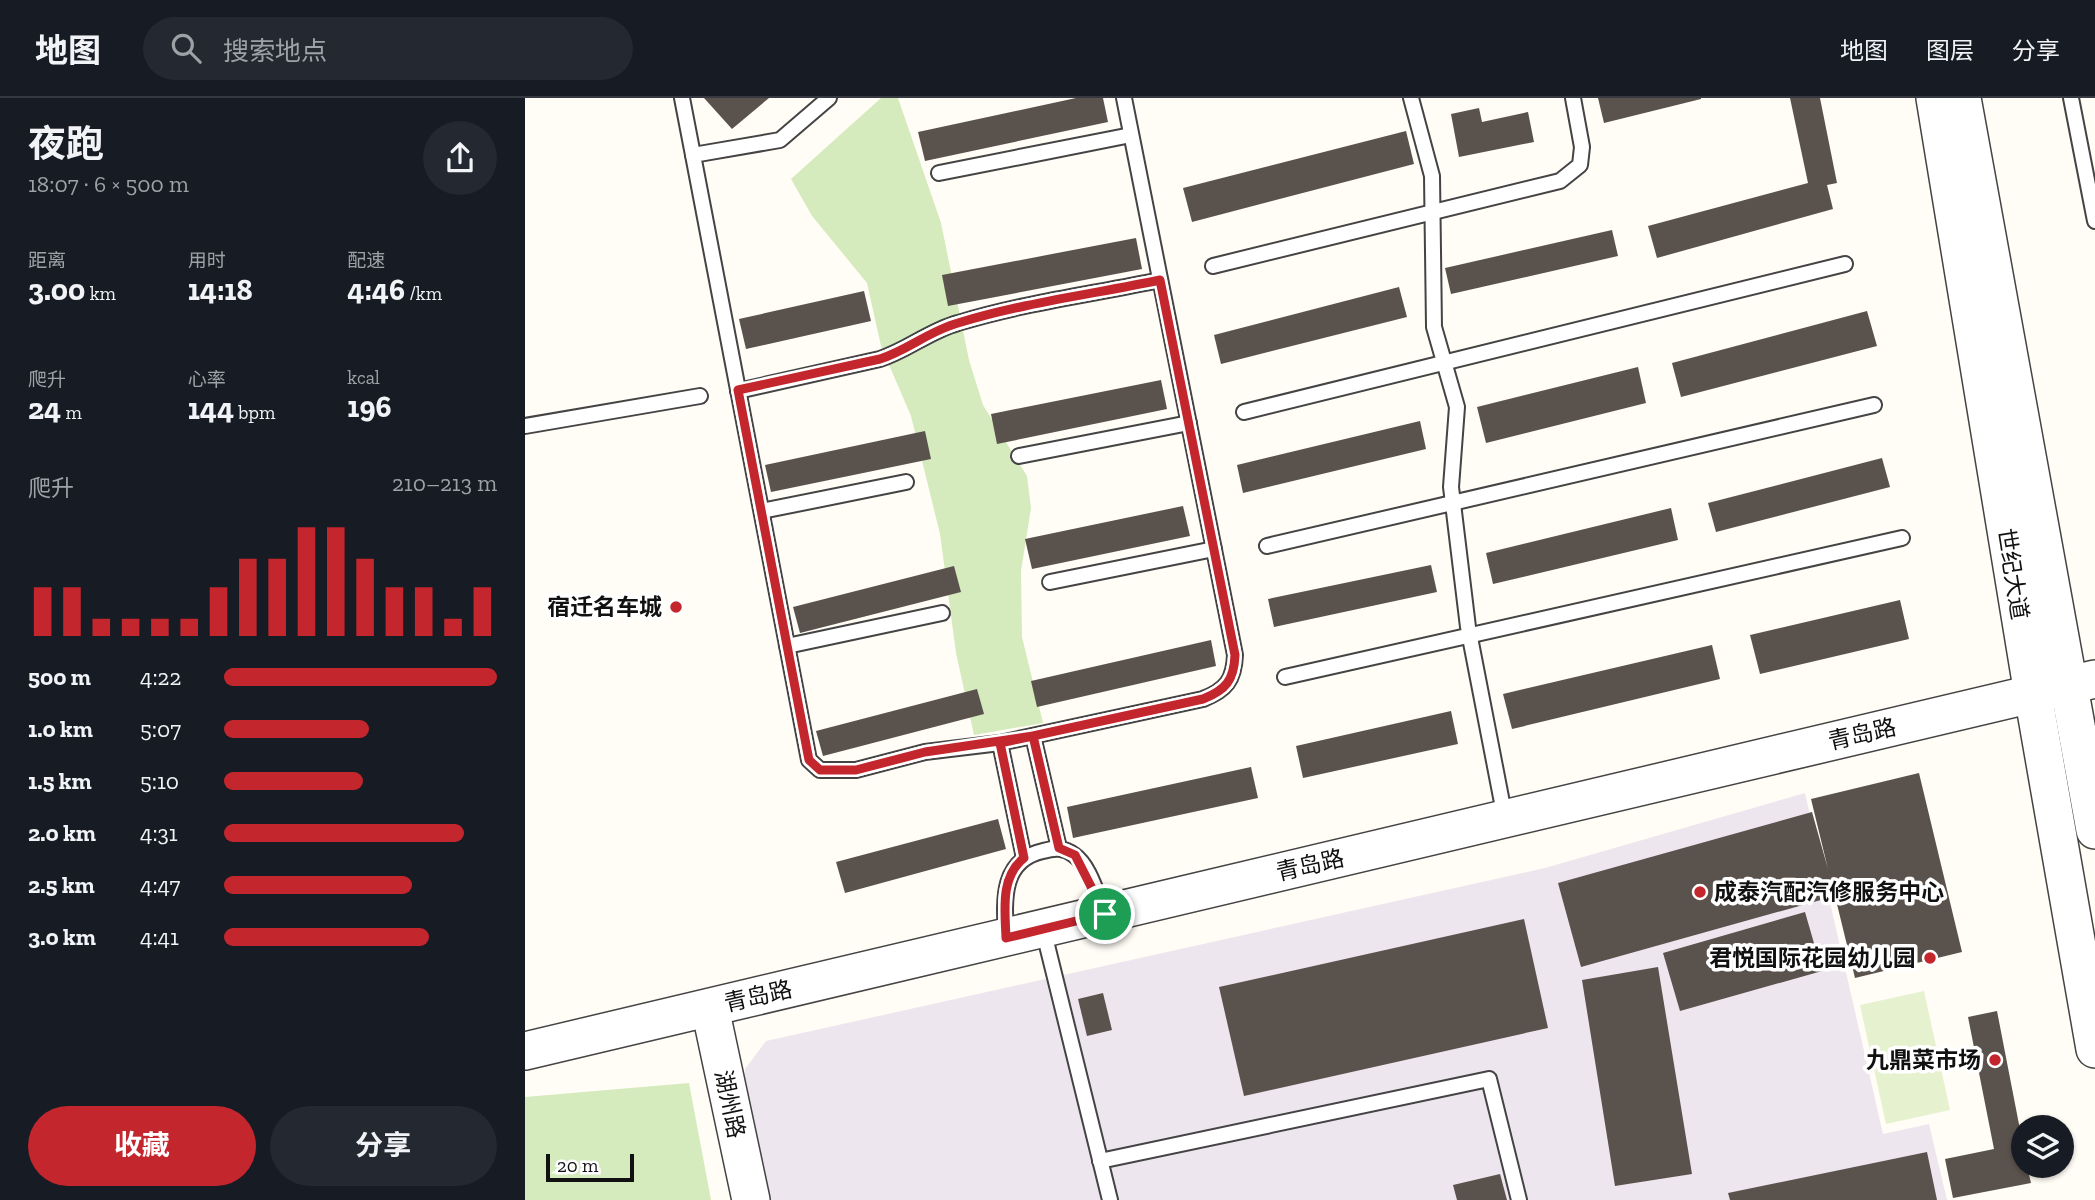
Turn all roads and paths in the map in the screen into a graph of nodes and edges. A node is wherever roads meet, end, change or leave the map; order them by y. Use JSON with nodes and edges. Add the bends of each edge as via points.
{"nodes":[{"id":1,"x":682,"y":98,"type":"edge"},
{"id":2,"x":829,"y":98,"type":"edge"},
{"id":3,"x":1124,"y":98,"type":"edge"},
{"id":4,"x":1411,"y":98,"type":"edge"},
{"id":5,"x":1573,"y":98,"type":"edge"},
{"id":6,"x":1935,"y":98,"type":"edge"},
{"id":7,"x":1962,"y":98,"type":"edge"},
{"id":8,"x":2071,"y":98,"type":"edge"},
{"id":9,"x":1131,"y":135,"type":"junction"},
{"id":10,"x":693,"y":155,"type":"junction"},
{"id":11,"x":939,"y":173,"type":"dead end"},
{"id":12,"x":1433,"y":212,"type":"junction"},
{"id":13,"x":2095,"y":221,"type":"edge"},
{"id":14,"x":1845,"y":264,"type":"dead end"},
{"id":15,"x":1213,"y":266,"type":"dead end"},
{"id":16,"x":1160,"y":280,"type":"junction"},
{"id":17,"x":1444,"y":363,"type":"junction"},
{"id":18,"x":738,"y":390,"type":"junction"},
{"id":19,"x":700,"y":396,"type":"dead end"},
{"id":20,"x":1874,"y":405,"type":"dead end"},
{"id":21,"x":1244,"y":412,"type":"dead end"},
{"id":22,"x":1189,"y":424,"type":"junction"},
{"id":23,"x":525,"y":426,"type":"edge"},
{"id":24,"x":1019,"y":456,"type":"dead end"},
{"id":25,"x":906,"y":482,"type":"dead end"},
{"id":26,"x":1453,"y":502,"type":"junction"},
{"id":27,"x":762,"y":511,"type":"junction"},
{"id":28,"x":1902,"y":538,"type":"dead end"},
{"id":29,"x":1267,"y":546,"type":"dead end"},
{"id":30,"x":1214,"y":549,"type":"junction"},
{"id":31,"x":1049,"y":582,"type":"dead end"},
{"id":32,"x":942,"y":613,"type":"dead end"},
{"id":33,"x":1470,"y":636,"type":"junction"},
{"id":34,"x":787,"y":646,"type":"junction"},
{"id":35,"x":1285,"y":677,"type":"dead end"},
{"id":36,"x":2083,"y":682,"type":"edge"},
{"id":37,"x":2032,"y":694,"type":"junction"},
{"id":38,"x":1033,"y":736,"type":"junction"},
{"id":39,"x":1000,"y":743,"type":"junction"},
{"id":40,"x":1505,"y":819,"type":"junction"},
{"id":41,"x":2095,"y":830,"type":"edge"},
{"id":42,"x":1059,"y":848,"type":"junction"},
{"id":43,"x":1024,"y":858,"type":"junction"},
{"id":44,"x":1105,"y":914,"type":"junction"},
{"id":45,"x":1043,"y":929,"type":"junction"},
{"id":46,"x":1006,"y":938,"type":"junction"},
{"id":47,"x":709,"y":1008,"type":"junction"},
{"id":48,"x":2095,"y":1049,"type":"edge"},
{"id":49,"x":525,"y":1051,"type":"edge"},
{"id":50,"x":1100,"y":1161,"type":"junction"},
{"id":51,"x":751,"y":1200,"type":"edge"},
{"id":52,"x":1110,"y":1200,"type":"edge"},
{"id":53,"x":1519,"y":1200,"type":"edge"}],
"edges":[{"from":1,"to":10,"type":"lane"},
{"from":2,"to":10,"type":"lane","via":[[780,140]]},
{"from":3,"to":9,"type":"lane"},
{"from":4,"to":12,"type":"lane","via":[[1432,176]]},
{"from":5,"to":12,"type":"lane","via":[[1582,147],[1580,165],[1560,181]]},
{"from":6,"to":37,"type":"street","name":"世纪大道"},
{"from":7,"to":36,"type":"street","name":"世纪大道"},
{"from":8,"to":13,"type":"lane"},
{"from":9,"to":11,"type":"lane"},
{"from":9,"to":16,"type":"lane"},
{"from":10,"to":18,"type":"lane"},
{"from":12,"to":15,"type":"lane"},
{"from":12,"to":17,"type":"lane","via":[[1434,327]]},
{"from":14,"to":17,"type":"lane"},
{"from":16,"to":18,"type":"lane","via":[[959,322],[891,356]]},
{"from":16,"to":22,"type":"lane"},
{"from":17,"to":21,"type":"lane"},
{"from":17,"to":26,"type":"lane","via":[[1457,407]]},
{"from":18,"to":27,"type":"lane"},
{"from":19,"to":23,"type":"lane"},
{"from":20,"to":26,"type":"lane"},
{"from":22,"to":24,"type":"lane"},
{"from":22,"to":30,"type":"lane"},
{"from":25,"to":27,"type":"lane"},
{"from":26,"to":29,"type":"lane"},
{"from":26,"to":33,"type":"lane"},
{"from":27,"to":34,"type":"lane"},
{"from":28,"to":33,"type":"lane"},
{"from":30,"to":31,"type":"lane"},
{"from":30,"to":38,"type":"lane","via":[[1235,655],[1232,678],[1225,687],[1203,699]]},
{"from":32,"to":34,"type":"lane"},
{"from":33,"to":35,"type":"lane"},
{"from":33,"to":40,"type":"lane"},
{"from":34,"to":39,"type":"lane","via":[[809,760],[820,770],[856,770],[925,752]]},
{"from":36,"to":37,"type":"street","name":"青岛路"},
{"from":36,"to":41,"type":"street","name":"世纪大道"},
{"from":37,"to":40,"type":"street","name":"青岛路"},
{"from":37,"to":48,"type":"street","name":"世纪大道"},
{"from":38,"to":39,"type":"lane"},
{"from":38,"to":42,"type":"lane"},
{"from":39,"to":43,"type":"lane"},
{"from":40,"to":44,"type":"street","name":"青岛路"},
{"from":42,"to":43,"type":"lane"},
{"from":42,"to":44,"type":"lane","via":[[1080,862]]},
{"from":43,"to":46,"type":"lane","via":[[1014,866],[1004,898]]},
{"from":44,"to":45,"type":"street","name":"青岛路"},
{"from":45,"to":46,"type":"street","name":"青岛路"},
{"from":45,"to":50,"type":"lane"},
{"from":46,"to":47,"type":"street","name":"青岛路"},
{"from":47,"to":49,"type":"street","name":"青岛路"},
{"from":47,"to":51,"type":"street","name":"湖州路"},
{"from":50,"to":52,"type":"lane"},
{"from":50,"to":53,"type":"lane","via":[[1489,1079]]}]}
